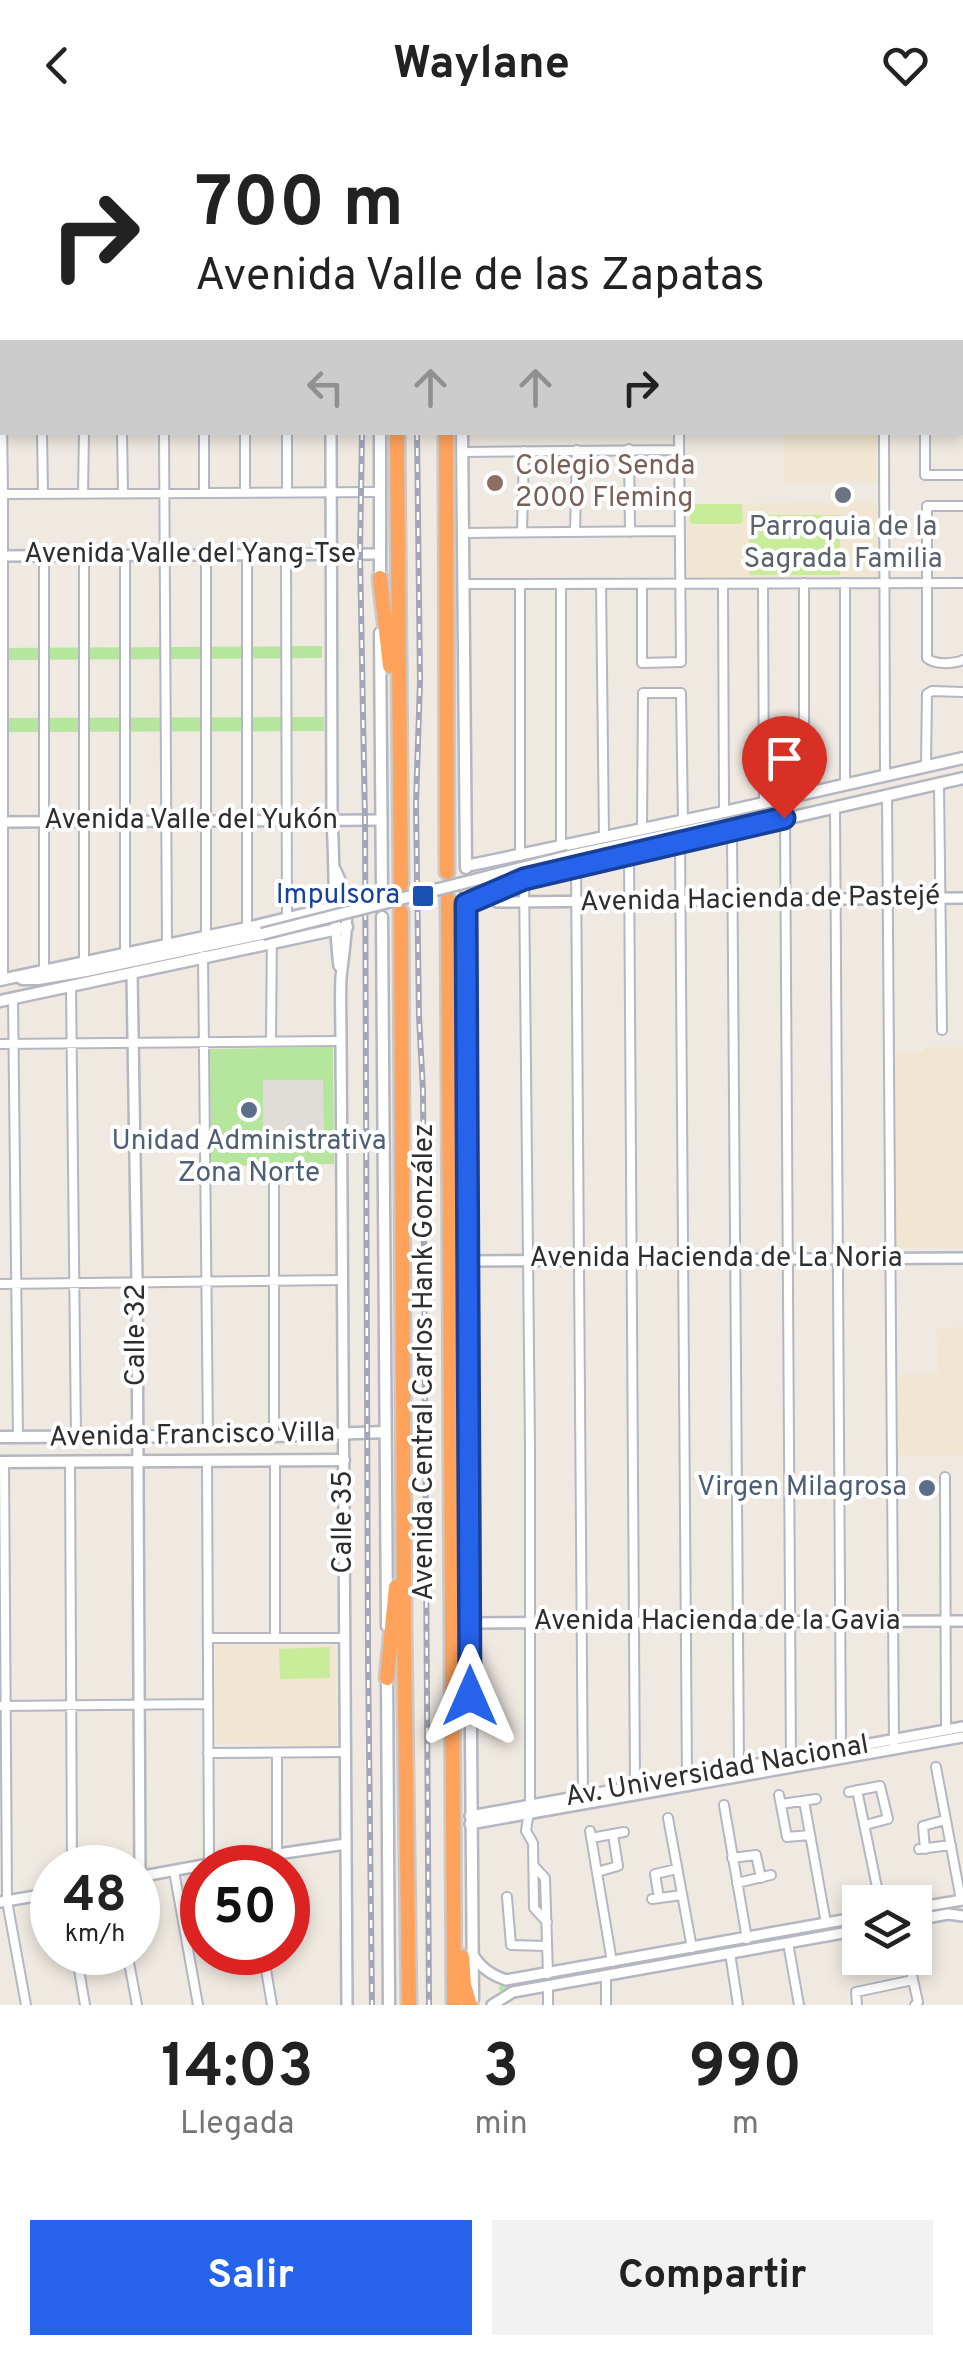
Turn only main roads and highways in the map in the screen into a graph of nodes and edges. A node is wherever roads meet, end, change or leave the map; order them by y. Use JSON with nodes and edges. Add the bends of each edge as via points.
{"nodes":[{"id":1,"x":380,"y":435,"type":"edge"},
{"id":2,"x":397,"y":435,"type":"edge"},
{"id":3,"x":446,"y":435,"type":"edge"},
{"id":4,"x":462,"y":435,"type":"edge"},
{"id":5,"x":380,"y":578,"type":"junction"},
{"id":6,"x":963,"y":758,"type":"edge"},
{"id":7,"x":963,"y":778,"type":"edge"},
{"id":8,"x":400,"y":781,"type":"junction"},
{"id":9,"x":804,"y":793,"type":"junction"},
{"id":10,"x":784,"y":818,"type":"junction"},
{"id":11,"x":706,"y":827,"type":"junction"},
{"id":12,"x":564,"y":854,"type":"junction"},
{"id":13,"x":556,"y":871,"type":"junction"},
{"id":14,"x":447,"y":872,"type":"dead end"},
{"id":15,"x":400,"y":884,"type":"dead end"},
{"id":16,"x":382,"y":890,"type":"dead end"},
{"id":17,"x":448,"y":899,"type":"dead end"},
{"id":18,"x":340,"y":906,"type":"road end"},
{"id":19,"x":401,"y":912,"type":"dead end"},
{"id":20,"x":293,"y":917,"type":"junction"},
{"id":21,"x":382,"y":917,"type":"dead end"},
{"id":22,"x":342,"y":927,"type":"road end"},
{"id":23,"x":293,"y":937,"type":"junction"},
{"id":24,"x":85,"y":966,"type":"junction"},
{"id":25,"x":2,"y":979,"type":"edge"},
{"id":26,"x":13,"y":998,"type":"junction"},
{"id":27,"x":0,"y":1000,"type":"edge"},
{"id":28,"x":465,"y":1057,"type":"junction"},
{"id":29,"x":450,"y":1168,"type":"junction"},
{"id":30,"x":385,"y":1432,"type":"junction"},
{"id":31,"x":0,"y":1438,"type":"edge"},
{"id":32,"x":344,"y":1460,"type":"road end"},
{"id":33,"x":2,"y":1462,"type":"edge"},
{"id":34,"x":404,"y":1522,"type":"junction"},
{"id":35,"x":387,"y":1678,"type":"junction"},
{"id":36,"x":453,"y":1908,"type":"junction"},
{"id":37,"x":389,"y":2005,"type":"edge"},
{"id":38,"x":409,"y":2005,"type":"edge"},
{"id":39,"x":454,"y":2005,"type":"edge"},
{"id":40,"x":471,"y":2005,"type":"edge"}],
"edges":[{"from":1,"to":5,"type":"main road"},
{"from":2,"to":8,"type":"highway"},
{"from":3,"to":14,"type":"highway"},
{"from":4,"to":12,"type":"main road","via":[[466,867]]},
{"from":5,"to":8,"type":"highway"},
{"from":5,"to":16,"type":"main road"},
{"from":6,"to":9,"type":"main road"},
{"from":7,"to":10,"type":"main road"},
{"from":8,"to":15,"type":"highway"},
{"from":9,"to":11,"type":"main road"},
{"from":9,"to":12,"type":"main road","via":[[603,833]]},
{"from":10,"to":11,"type":"main road"},
{"from":10,"to":12,"type":"main road","via":[[629,854]]},
{"from":11,"to":12,"type":"main road"},
{"from":12,"to":13,"type":"main road"},
{"from":12,"to":13,"type":"main road","via":[[549,862]]},
{"from":12,"to":24,"type":"main road","bridge":true,"via":[[262,934]]},
{"from":13,"to":28,"type":"main road","name":"Avenida Central Carlos Hank González","via":[[466,898]]},
{"from":17,"to":29,"type":"highway","name":"Avenida Central Carlos Hank González"},
{"from":18,"to":20,"type":"main road"},
{"from":19,"to":34,"type":"highway","name":"Avenida Central Carlos Hank González"},
{"from":20,"to":23,"type":"main road"},
{"from":20,"to":24,"type":"main road"},
{"from":21,"to":30,"type":"main road","name":"Avenida Central Carlos Hank González"},
{"from":22,"to":23,"type":"main road"},
{"from":23,"to":26,"type":"main road"},
{"from":24,"to":25,"type":"main road"},
{"from":24,"to":25,"type":"main road","via":[[38,979]]},
{"from":24,"to":26,"type":"main road"},
{"from":26,"to":27,"type":"main road"},
{"from":28,"to":29,"type":"highway"},
{"from":28,"to":40,"type":"main road","name":"Avenida Central Carlos Hank González"},
{"from":29,"to":36,"type":"highway","name":"Avenida Central Carlos Hank González"},
{"from":30,"to":31,"type":"main road","name":"Avenida Francisco Villa"},
{"from":30,"to":35,"type":"main road","name":"Avenida Central Carlos Hank González"},
{"from":32,"to":33,"type":"main road","name":"Avenida Francisco Villa"},
{"from":34,"to":35,"type":"highway"},
{"from":34,"to":38,"type":"highway","name":"Avenida Central Carlos Hank González"},
{"from":35,"to":37,"type":"main road","name":"Avenida Central Carlos Hank González"},
{"from":36,"to":39,"type":"highway","name":"Avenida Central Carlos Hank González"},
{"from":36,"to":40,"type":"highway"}]}
